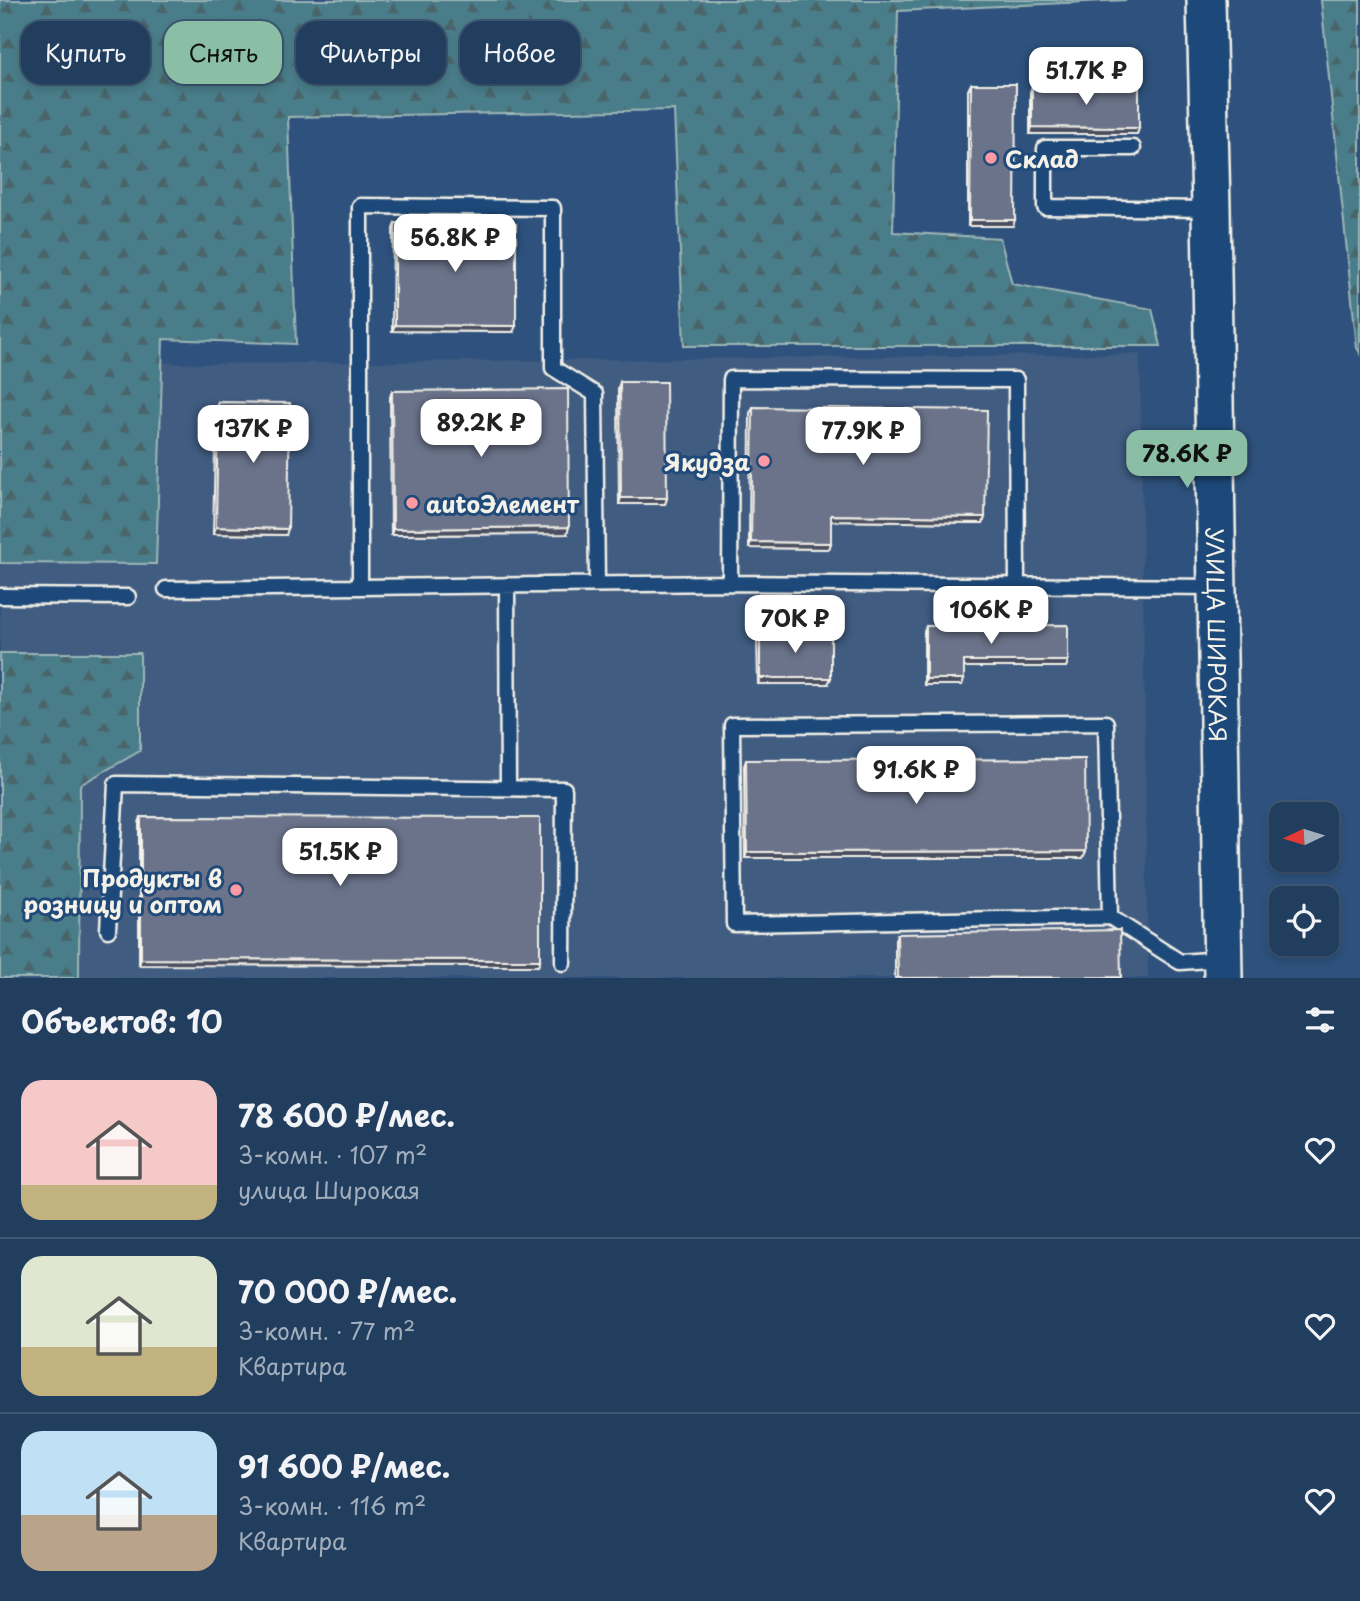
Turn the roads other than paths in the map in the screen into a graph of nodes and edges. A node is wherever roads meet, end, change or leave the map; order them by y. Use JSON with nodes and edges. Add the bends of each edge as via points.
{"nodes":[{"id":1,"x":1206,"y":0,"type":"edge"},
{"id":2,"x":1133,"y":148,"type":"dead end"},
{"id":3,"x":1211,"y":208,"type":"junction"},
{"id":4,"x":730,"y":583,"type":"junction"},
{"id":5,"x":597,"y":584,"type":"junction"},
{"id":6,"x":507,"y":585,"type":"junction"},
{"id":7,"x":1017,"y":585,"type":"junction"},
{"id":8,"x":360,"y":587,"type":"junction"},
{"id":9,"x":1217,"y":587,"type":"junction"},
{"id":10,"x":166,"y":589,"type":"dead end"},
{"id":11,"x":0,"y":596,"type":"edge"},
{"id":12,"x":128,"y":597,"type":"dead end"},
{"id":13,"x":508,"y":788,"type":"junction"},
{"id":14,"x":1110,"y":917,"type":"junction"},
{"id":15,"x":108,"y":930,"type":"dead end"},
{"id":16,"x":563,"y":963,"type":"dead end"},
{"id":17,"x":1223,"y":969,"type":"edge"}],
"edges":[{"from":1,"to":3,"type":"street","name":"УЛИЦА ШИРОКАЯ"},
{"from":2,"to":3,"type":"lane","via":[[1045,148],[1045,207]]},
{"from":3,"to":9,"type":"street","name":"УЛИЦА ШИРОКАЯ"},
{"from":4,"to":5,"type":"lane"},
{"from":4,"to":7,"type":"lane"},
{"from":4,"to":7,"type":"lane","via":[[731,379],[1016,380]]},
{"from":5,"to":6,"type":"lane"},
{"from":5,"to":8,"type":"lane","via":[[595,394],[553,368],[553,208],[360,206]]},
{"from":6,"to":8,"type":"lane"},
{"from":6,"to":13,"type":"lane"},
{"from":7,"to":9,"type":"lane"},
{"from":8,"to":10,"type":"lane"},
{"from":9,"to":17,"type":"street","name":"УЛИЦА ШИРОКАЯ"},
{"from":11,"to":12,"type":"lane"},
{"from":13,"to":15,"type":"lane","via":[[116,784]]},
{"from":13,"to":16,"type":"lane","via":[[564,789]]},
{"from":14,"to":14,"type":"lane","via":[[1107,723],[732,725],[734,925]]},
{"from":14,"to":17,"type":"lane","via":[[1180,962]]}]}
